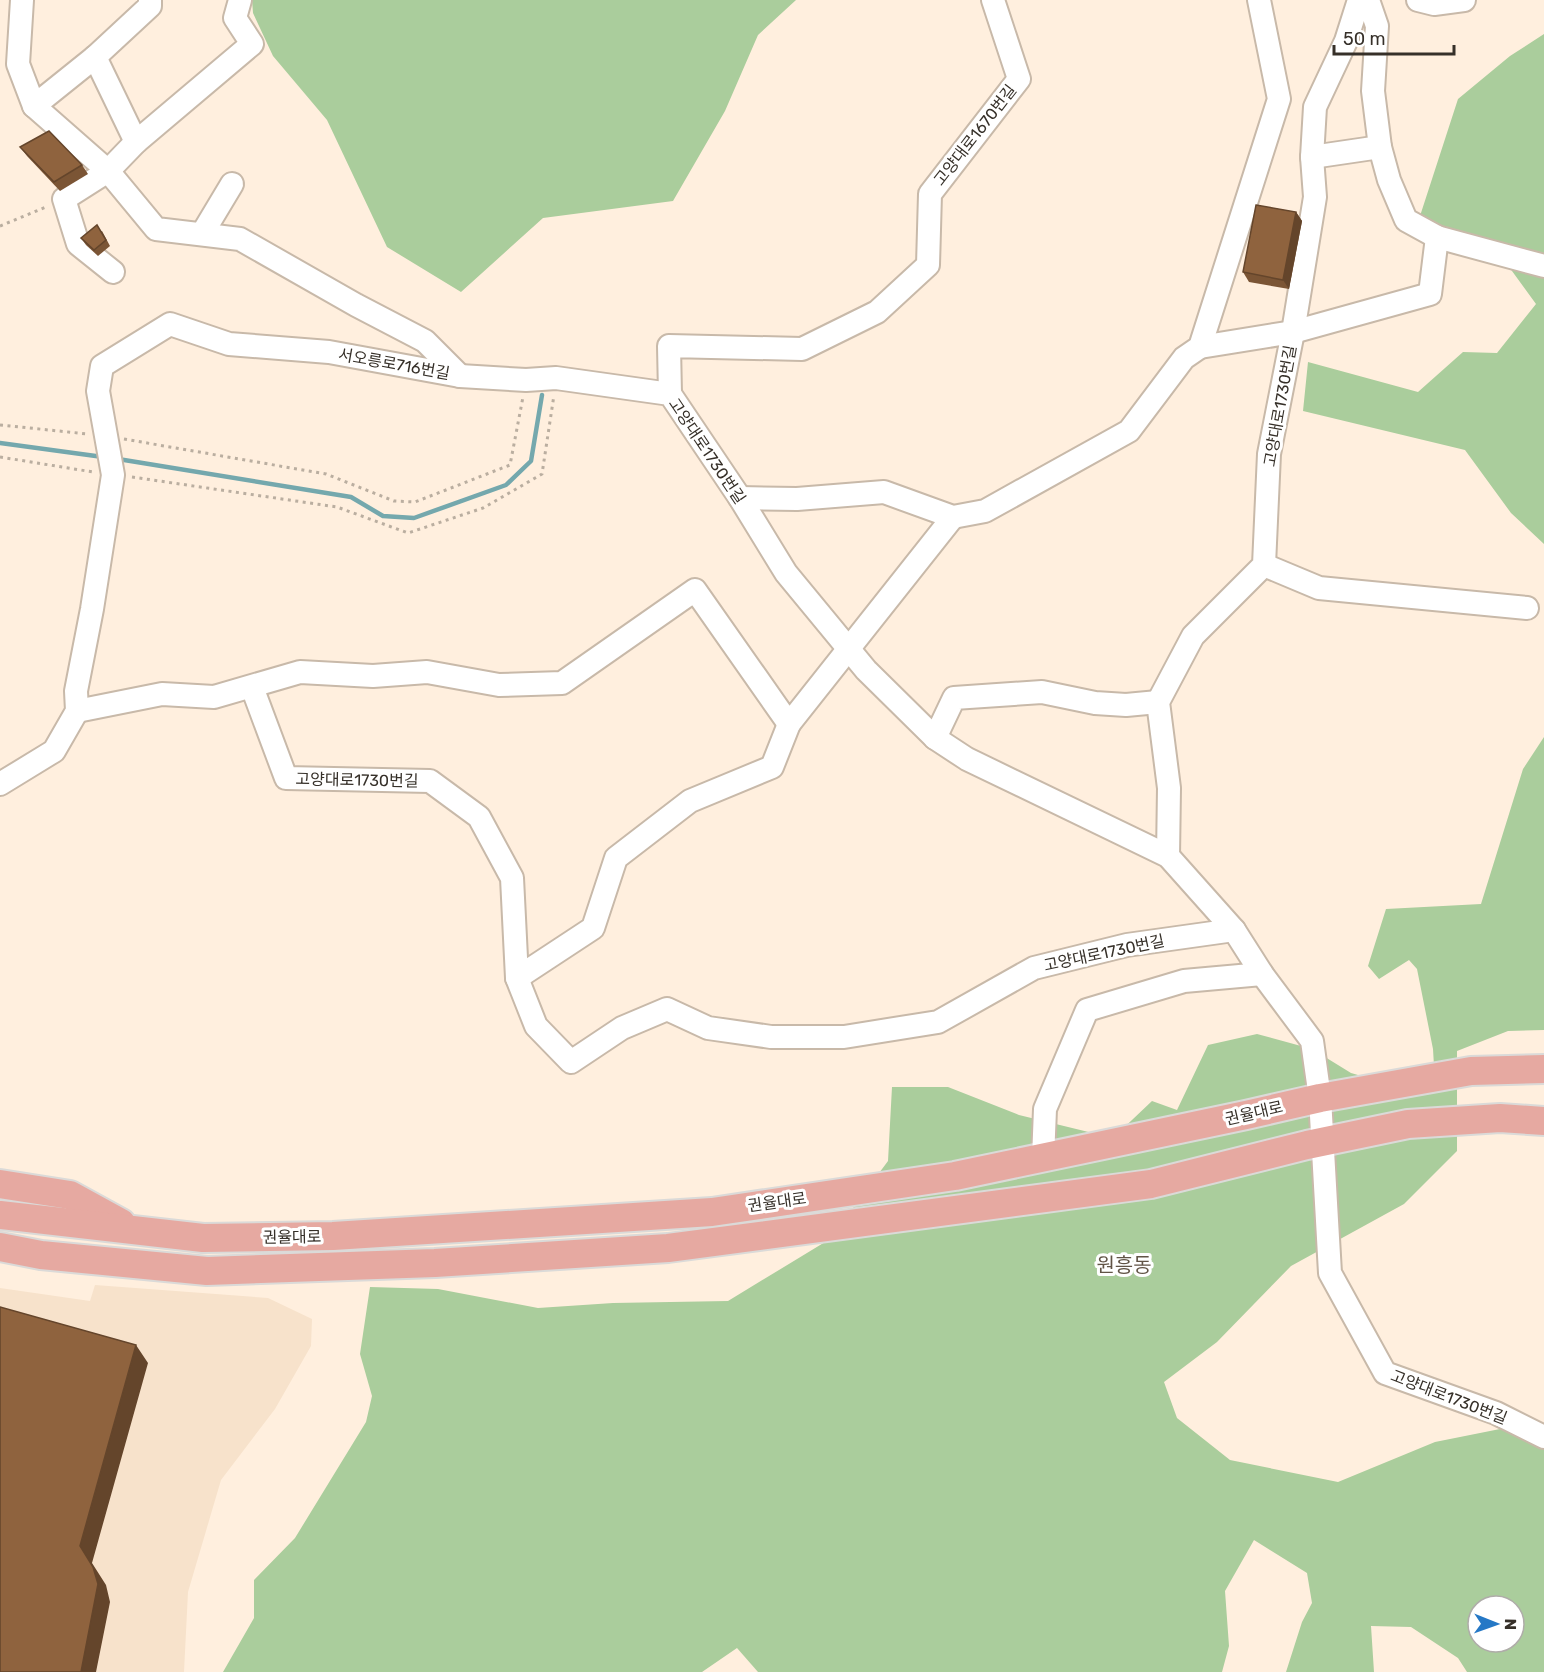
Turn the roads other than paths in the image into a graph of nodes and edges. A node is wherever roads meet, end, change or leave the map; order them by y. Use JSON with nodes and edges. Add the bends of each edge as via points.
{"nodes":[{"id":1,"x":22,"y":0,"type":"edge"},
{"id":2,"x":150,"y":0,"type":"edge"},
{"id":3,"x":240,"y":0,"type":"edge"},
{"id":4,"x":993,"y":0,"type":"edge"},
{"id":5,"x":1259,"y":0,"type":"edge"},
{"id":6,"x":1359,"y":0,"type":"edge"},
{"id":7,"x":1368,"y":0,"type":"edge"},
{"id":8,"x":1418,"y":0,"type":"edge"},
{"id":9,"x":1464,"y":0,"type":"edge"},
{"id":10,"x":95,"y":57,"type":"junction"},
{"id":11,"x":33,"y":106,"type":"junction"},
{"id":12,"x":136,"y":142,"type":"junction"},
{"id":13,"x":1380,"y":147,"type":"junction"},
{"id":14,"x":1312,"y":157,"type":"junction"},
{"id":15,"x":108,"y":171,"type":"junction"},
{"id":16,"x":232,"y":184,"type":"dead end"},
{"id":17,"x":202,"y":234,"type":"junction"},
{"id":18,"x":1437,"y":237,"type":"junction"},
{"id":19,"x":1544,"y":266,"type":"edge"},
{"id":20,"x":113,"y":272,"type":"dead end"},
{"id":21,"x":1293,"y":332,"type":"junction"},
{"id":22,"x":1200,"y":347,"type":"junction"},
{"id":23,"x":460,"y":376,"type":"junction"},
{"id":24,"x":670,"y":394,"type":"junction"},
{"id":25,"x":740,"y":498,"type":"junction"},
{"id":26,"x":953,"y":516,"type":"junction"},
{"id":27,"x":1264,"y":565,"type":"junction"},
{"id":28,"x":1527,"y":608,"type":"dead end"},
{"id":29,"x":847,"y":649,"type":"junction"},
{"id":30,"x":252,"y":687,"type":"junction"},
{"id":31,"x":1158,"y":702,"type":"junction"},
{"id":32,"x":77,"y":711,"type":"junction"},
{"id":33,"x":789,"y":724,"type":"junction"},
{"id":34,"x":935,"y":738,"type":"junction"},
{"id":35,"x":0,"y":784,"type":"edge"},
{"id":36,"x":1168,"y":856,"type":"junction"},
{"id":37,"x":1234,"y":930,"type":"junction"},
{"id":38,"x":1262,"y":974,"type":"junction"},
{"id":39,"x":517,"y":978,"type":"junction"},
{"id":40,"x":1544,"y":1070,"type":"edge"},
{"id":41,"x":1320,"y":1098,"type":"junction"},
{"id":42,"x":1544,"y":1121,"type":"edge"},
{"id":43,"x":1322,"y":1142,"type":"junction"},
{"id":44,"x":1043,"y":1159,"type":"junction"},
{"id":45,"x":0,"y":1184,"type":"edge"},
{"id":46,"x":0,"y":1215,"type":"edge"},
{"id":47,"x":133,"y":1230,"type":"junction"},
{"id":48,"x":0,"y":1247,"type":"edge"},
{"id":49,"x":1544,"y":1437,"type":"edge"}],
"edges":[{"from":1,"to":11,"type":"street","name":"서오릉로716번길","via":[[18,64]]},
{"from":2,"to":10,"type":"street","via":[[150,6]]},
{"from":3,"to":12,"type":"street","via":[[235,18],[252,44]]},
{"from":4,"to":24,"type":"street","name":"고양대로1670번길","via":[[1019,79],[930,194],[928,264],[877,312],[802,349],[669,346]]},
{"from":5,"to":22,"type":"street","via":[[1280,99]]},
{"from":6,"to":14,"type":"street","name":"고양대로1730번길","via":[[1346,40],[1315,107]]},
{"from":7,"to":13,"type":"street","via":[[1377,27],[1373,90]]},
{"from":8,"to":9,"type":"street","via":[[1434,4]]},
{"from":10,"to":11,"type":"street"},
{"from":10,"to":12,"type":"street"},
{"from":11,"to":15,"type":"street","name":"서오릉로716번길"},
{"from":12,"to":15,"type":"street"},
{"from":13,"to":14,"type":"street"},
{"from":13,"to":18,"type":"street","via":[[1406,219]]},
{"from":14,"to":21,"type":"street","name":"고양대로1730번길","via":[[1315,197]]},
{"from":15,"to":17,"type":"street","name":"서오릉로716번길","via":[[156,229]]},
{"from":15,"to":20,"type":"street","via":[[64,199],[78,244]]},
{"from":16,"to":17,"type":"street"},
{"from":17,"to":23,"type":"street","name":"서오릉로716번길","via":[[240,239],[424,341]]},
{"from":18,"to":19,"type":"street"},
{"from":18,"to":21,"type":"street","via":[[1430,294]]},
{"from":21,"to":22,"type":"street"},
{"from":21,"to":27,"type":"street","name":"고양대로1730번길","via":[[1269,454]]},
{"from":22,"to":26,"type":"street","via":[[1185,358],[1129,431],[985,511]]},
{"from":23,"to":24,"type":"street","name":"고양대로1730번길","via":[[556,378]]},
{"from":23,"to":32,"type":"street","name":"서오릉로716번길","via":[[329,352],[229,344],[170,324],[102,366],[98,391],[110,457],[92,609],[76,691]]},
{"from":24,"to":25,"type":"street","name":"고양대로1730번길"},
{"from":25,"to":26,"type":"street","via":[[797,499],[884,492]]},
{"from":25,"to":29,"type":"street","name":"고양대로1730번길","via":[[786,573]]},
{"from":26,"to":29,"type":"street"},
{"from":27,"to":28,"type":"street","via":[[1319,588]]},
{"from":27,"to":31,"type":"street","via":[[1193,636]]},
{"from":29,"to":33,"type":"street"},
{"from":29,"to":34,"type":"street","name":"고양대로1730번길"},
{"from":30,"to":32,"type":"street","via":[[214,697],[162,694]]},
{"from":30,"to":33,"type":"street","via":[[300,672],[373,676],[427,672],[499,685],[562,683],[695,590]]},
{"from":30,"to":39,"type":"street","name":"고양대로1730번길","via":[[286,778],[430,782],[478,817],[512,878]]},
{"from":31,"to":34,"type":"street","via":[[1095,703],[1042,692],[954,698]]},
{"from":31,"to":36,"type":"street","via":[[1168,788]]},
{"from":32,"to":35,"type":"street","via":[[54,751]]},
{"from":33,"to":39,"type":"street","via":[[772,767],[690,801],[616,858],[593,928]]},
{"from":34,"to":36,"type":"street","name":"고양대로1730번길","via":[[967,759]]},
{"from":36,"to":37,"type":"street","name":"고양대로1730번길"},
{"from":37,"to":38,"type":"street","name":"고양대로1730번길"},
{"from":37,"to":39,"type":"street","name":"고양대로1730번길","via":[[1126,945],[1034,968],[938,1022],[844,1037],[771,1037],[708,1028],[668,1009],[622,1028],[571,1062],[536,1026]]},
{"from":38,"to":41,"type":"street","name":"고양대로1730번길","via":[[1311,1041]]},
{"from":38,"to":44,"type":"street","via":[[1184,981],[1087,1010],[1046,1109]]},
{"from":40,"to":41,"type":"main road","name":"권율대로","via":[[1471,1071]]},
{"from":41,"to":43,"type":"street","name":"고양대로1730번길"},
{"from":41,"to":44,"type":"main road","name":"권율대로"},
{"from":42,"to":43,"type":"main road","name":"권율대로","via":[[1500,1118],[1408,1124]]},
{"from":43,"to":48,"type":"main road","name":"권율대로","via":[[1151,1184],[668,1248],[435,1263],[207,1271],[41,1255]]},
{"from":43,"to":49,"type":"street","name":"고양대로1730번길","via":[[1330,1273],[1385,1373],[1496,1413]]},
{"from":44,"to":47,"type":"main road","name":"권율대로","via":[[956,1176],[712,1212],[333,1236],[203,1238]]},
{"from":45,"to":47,"type":"main road","via":[[70,1195]]},
{"from":46,"to":47,"type":"main road","name":"권율대로"}]}
